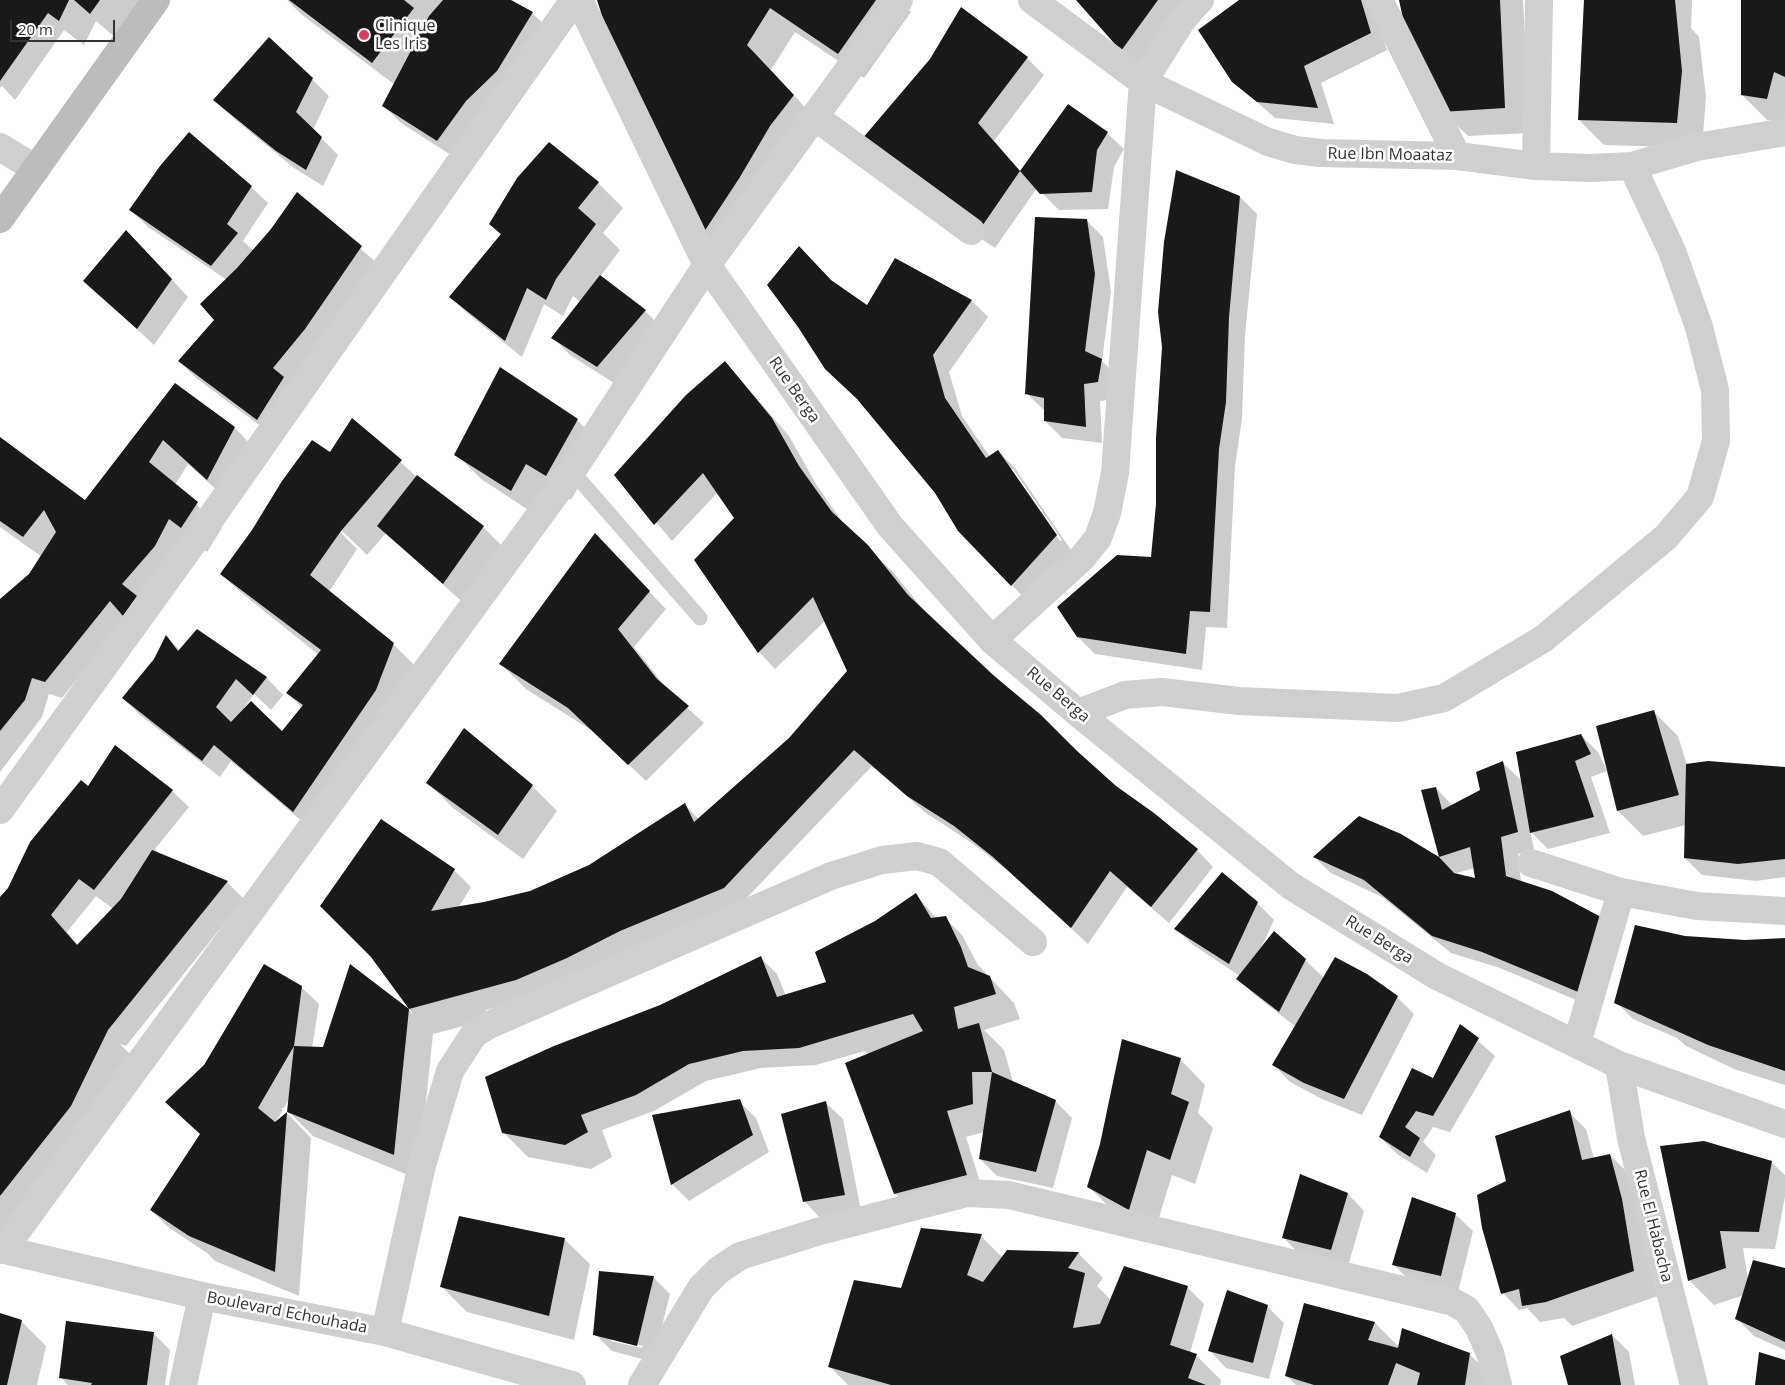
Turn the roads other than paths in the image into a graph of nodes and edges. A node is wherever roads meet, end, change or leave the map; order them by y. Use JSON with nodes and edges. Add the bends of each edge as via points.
{"nodes":[{"id":1,"x":156,"y":0,"type":"edge"},
{"id":2,"x":574,"y":0,"type":"edge"},
{"id":3,"x":579,"y":0,"type":"edge"},
{"id":4,"x":899,"y":0,"type":"edge"},
{"id":5,"x":1032,"y":0,"type":"edge"},
{"id":6,"x":1200,"y":0,"type":"edge"},
{"id":7,"x":1379,"y":0,"type":"edge"},
{"id":8,"x":1539,"y":0,"type":"edge"},
{"id":9,"x":1143,"y":82,"type":"junction"},
{"id":10,"x":815,"y":117,"type":"junction"},
{"id":11,"x":1785,"y":132,"type":"edge"},
{"id":12,"x":0,"y":147,"type":"edge"},
{"id":13,"x":1457,"y":156,"type":"junction"},
{"id":14,"x":1536,"y":166,"type":"junction"},
{"id":15,"x":1632,"y":166,"type":"junction"},
{"id":16,"x":36,"y":169,"type":"junction"},
{"id":17,"x":0,"y":219,"type":"edge"},
{"id":18,"x":971,"y":231,"type":"dead end"},
{"id":19,"x":707,"y":265,"type":"junction"},
{"id":20,"x":572,"y":471,"type":"junction"},
{"id":21,"x":700,"y":618,"type":"dead end"},
{"id":22,"x":992,"y":640,"type":"junction"},
{"id":23,"x":1078,"y":713,"type":"junction"},
{"id":24,"x":0,"y":810,"type":"edge"},
{"id":25,"x":1532,"y":863,"type":"dead end"},
{"id":26,"x":1621,"y":892,"type":"junction"},
{"id":27,"x":1785,"y":911,"type":"edge"},
{"id":28,"x":1034,"y":942,"type":"dead end"},
{"id":29,"x":1577,"y":1043,"type":"junction"},
{"id":30,"x":1619,"y":1065,"type":"junction"},
{"id":31,"x":1785,"y":1124,"type":"edge"},
{"id":32,"x":1,"y":1249,"type":"edge"},
{"id":33,"x":202,"y":1296,"type":"junction"},
{"id":34,"x":385,"y":1332,"type":"junction"},
{"id":35,"x":183,"y":1385,"type":"edge"},
{"id":36,"x":572,"y":1385,"type":"edge"},
{"id":37,"x":642,"y":1385,"type":"edge"},
{"id":38,"x":1498,"y":1385,"type":"edge"},
{"id":39,"x":1694,"y":1385,"type":"edge"}],
"edges":[{"from":1,"to":16,"type":"main road"},
{"from":2,"to":24,"type":"street","via":[[213,515]]},
{"from":3,"to":19,"type":"street","name":"Rue Berga"},
{"from":4,"to":10,"type":"street"},
{"from":5,"to":9,"type":"street","name":"Rue Ibn Moaataz"},
{"from":6,"to":9,"type":"street","via":[[1182,20]]},
{"from":7,"to":13,"type":"street"},
{"from":8,"to":14,"type":"street"},
{"from":9,"to":13,"type":"street","name":"Rue Ibn Moaataz","via":[[1268,142],[1295,150]]},
{"from":9,"to":22,"type":"street","via":[[1115,473],[1108,513],[1098,538],[1082,558]]},
{"from":10,"to":18,"type":"street"},
{"from":10,"to":19,"type":"street"},
{"from":11,"to":15,"type":"street","name":"Rue Ibn Moaataz","via":[[1697,147]]},
{"from":12,"to":16,"type":"street"},
{"from":13,"to":14,"type":"street","name":"Rue Ibn Moaataz"},
{"from":14,"to":15,"type":"street","name":"Rue Ibn Moaataz"},
{"from":15,"to":23,"type":"street","via":[[1672,251],[1699,327],[1715,390],[1716,441],[1700,497],[1666,537],[1542,639],[1444,698],[1398,708],[1239,701],[1162,692],[1125,695]]},
{"from":16,"to":17,"type":"main road"},
{"from":19,"to":20,"type":"street"},
{"from":19,"to":22,"type":"street","name":"Rue Berga","via":[[890,526]]},
{"from":20,"to":21,"type":"lane"},
{"from":20,"to":32,"type":"street"},
{"from":22,"to":23,"type":"street","name":"Rue Berga"},
{"from":23,"to":29,"type":"street","name":"Rue Berga","via":[[1291,886],[1437,976]]},
{"from":25,"to":26,"type":"street"},
{"from":26,"to":27,"type":"street","via":[[1697,906]]},
{"from":26,"to":29,"type":"street"},
{"from":28,"to":34,"type":"street","via":[[939,862],[917,856],[882,860],[831,876],[474,1034],[450,1071],[421,1169]]},
{"from":29,"to":30,"type":"street","name":"Rue Berga"},
{"from":30,"to":31,"type":"street","name":"Rue Berga"},
{"from":30,"to":39,"type":"street","name":"Rue El Habacha","via":[[1631,1138]]},
{"from":32,"to":33,"type":"street","name":"Boulevard Echouhada"},
{"from":33,"to":34,"type":"street","name":"Boulevard Echouhada"},
{"from":33,"to":35,"type":"street"},
{"from":34,"to":36,"type":"street","name":"Boulevard Echouhada"},
{"from":37,"to":38,"type":"street","via":[[701,1288],[740,1256],[820,1231],[967,1193],[1009,1195],[1453,1302],[1467,1310],[1479,1328],[1490,1353]]}]}
